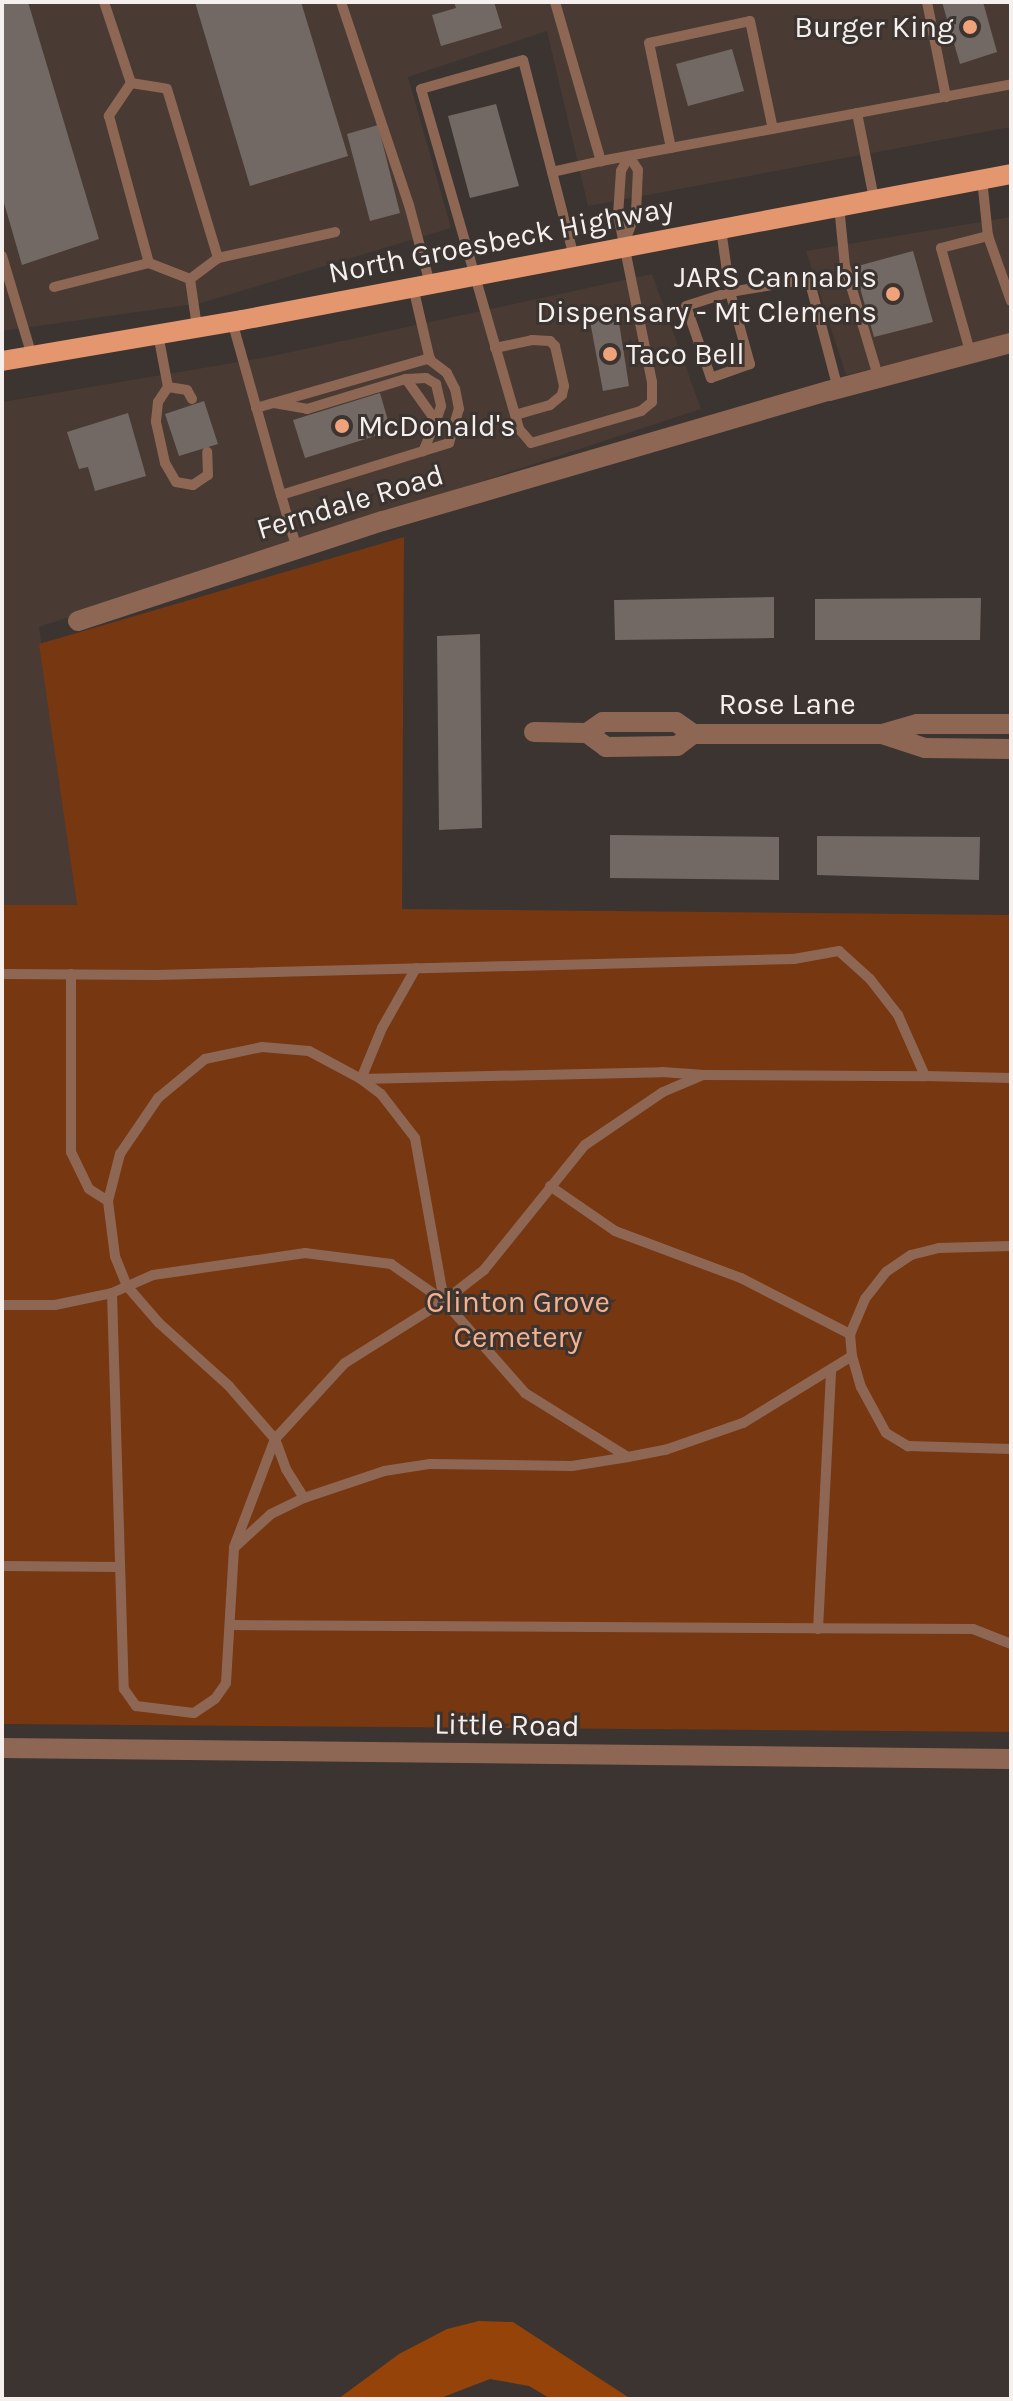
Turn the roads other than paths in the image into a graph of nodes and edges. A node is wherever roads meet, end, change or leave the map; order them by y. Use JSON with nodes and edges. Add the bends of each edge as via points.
{"nodes":[{"id":1,"x":104,"y":2,"type":"edge"},
{"id":2,"x":341,"y":2,"type":"edge"},
{"id":3,"x":555,"y":2,"type":"edge"},
{"id":4,"x":927,"y":2,"type":"edge"},
{"id":5,"x":131,"y":83,"type":"junction"},
{"id":6,"x":1011,"y":84,"type":"edge"},
{"id":7,"x":946,"y":97,"type":"junction"},
{"id":8,"x":857,"y":113,"type":"junction"},
{"id":9,"x":773,"y":129,"type":"junction"},
{"id":10,"x":671,"y":148,"type":"junction"},
{"id":11,"x":629,"y":156,"type":"junction"},
{"id":12,"x":601,"y":161,"type":"junction"},
{"id":13,"x":552,"y":172,"type":"junction"},
{"id":14,"x":1011,"y":174,"type":"edge"},
{"id":15,"x":982,"y":179,"type":"junction"},
{"id":16,"x":874,"y":199,"type":"junction"},
{"id":17,"x":839,"y":206,"type":"junction"},
{"id":18,"x":721,"y":229,"type":"junction"},
{"id":19,"x":335,"y":232,"type":"dead end"},
{"id":20,"x":988,"y":236,"type":"junction"},
{"id":21,"x":623,"y":247,"type":"junction"},
{"id":22,"x":2,"y":256,"type":"edge"},
{"id":23,"x":574,"y":257,"type":"junction"},
{"id":24,"x":218,"y":258,"type":"junction"},
{"id":25,"x":149,"y":263,"type":"junction"},
{"id":26,"x":5,"y":276,"type":"edge"},
{"id":27,"x":474,"y":276,"type":"junction"},
{"id":28,"x":190,"y":279,"type":"junction"},
{"id":29,"x":421,"y":286,"type":"junction"},
{"id":30,"x":54,"y":287,"type":"dead end"},
{"id":31,"x":730,"y":292,"type":"junction"},
{"id":32,"x":1011,"y":301,"type":"edge"},
{"id":33,"x":232,"y":321,"type":"junction"},
{"id":34,"x":197,"y":327,"type":"junction"},
{"id":35,"x":158,"y":334,"type":"junction"},
{"id":36,"x":1011,"y":343,"type":"edge"},
{"id":37,"x":495,"y":348,"type":"junction"},
{"id":38,"x":971,"y":355,"type":"junction"},
{"id":39,"x":32,"y":356,"type":"junction"},
{"id":40,"x":430,"y":358,"type":"junction"},
{"id":41,"x":2,"y":361,"type":"edge"},
{"id":42,"x":406,"y":379,"type":"junction"},
{"id":43,"x":879,"y":379,"type":"junction"},
{"id":44,"x":168,"y":387,"type":"junction"},
{"id":45,"x":838,"y":389,"type":"junction"},
{"id":46,"x":192,"y":399,"type":"dead end"},
{"id":47,"x":274,"y":403,"type":"junction"},
{"id":48,"x":256,"y":408,"type":"junction"},
{"id":49,"x":516,"y":415,"type":"junction"},
{"id":50,"x":436,"y":421,"type":"junction"},
{"id":51,"x":423,"y":451,"type":"junction"},
{"id":52,"x":207,"y":452,"type":"dead end"},
{"id":53,"x":281,"y":495,"type":"junction"},
{"id":54,"x":297,"y":549,"type":"junction"},
{"id":55,"x":78,"y":621,"type":"dead end"},
{"id":56,"x":1011,"y":724,"type":"edge"},
{"id":57,"x":534,"y":732,"type":"dead end"},
{"id":58,"x":882,"y":734,"type":"junction"},
{"id":59,"x":1011,"y":749,"type":"edge"},
{"id":60,"x":416,"y":968,"type":"junction"},
{"id":61,"x":2,"y":974,"type":"edge"},
{"id":62,"x":71,"y":974,"type":"junction"},
{"id":63,"x":703,"y":1075,"type":"junction"},
{"id":64,"x":925,"y":1076,"type":"junction"},
{"id":65,"x":1011,"y":1078,"type":"edge"},
{"id":66,"x":361,"y":1079,"type":"junction"},
{"id":67,"x":550,"y":1186,"type":"junction"},
{"id":68,"x":108,"y":1201,"type":"junction"},
{"id":69,"x":1011,"y":1246,"type":"edge"},
{"id":70,"x":127,"y":1286,"type":"junction"},
{"id":71,"x":112,"y":1293,"type":"junction"},
{"id":72,"x":444,"y":1301,"type":"junction"},
{"id":73,"x":2,"y":1305,"type":"edge"},
{"id":74,"x":850,"y":1334,"type":"junction"},
{"id":75,"x":852,"y":1356,"type":"junction"},
{"id":76,"x":831,"y":1369,"type":"junction"},
{"id":77,"x":275,"y":1439,"type":"junction"},
{"id":78,"x":1011,"y":1449,"type":"edge"},
{"id":79,"x":628,"y":1457,"type":"junction"},
{"id":80,"x":304,"y":1498,"type":"junction"},
{"id":81,"x":234,"y":1547,"type":"junction"},
{"id":82,"x":2,"y":1566,"type":"edge"},
{"id":83,"x":120,"y":1567,"type":"junction"},
{"id":84,"x":230,"y":1625,"type":"junction"},
{"id":85,"x":818,"y":1629,"type":"junction"},
{"id":86,"x":1011,"y":1644,"type":"edge"},
{"id":87,"x":2,"y":1748,"type":"edge"},
{"id":88,"x":1011,"y":1759,"type":"edge"}],
"edges":[{"from":1,"to":5,"type":"lane"},
{"from":2,"to":29,"type":"lane","via":[[409,205]]},
{"from":3,"to":12,"type":"lane"},
{"from":4,"to":7,"type":"lane"},
{"from":5,"to":24,"type":"lane","via":[[167,89]]},
{"from":5,"to":25,"type":"lane","via":[[109,116]]},
{"from":6,"to":7,"type":"lane"},
{"from":7,"to":8,"type":"lane"},
{"from":8,"to":9,"type":"lane"},
{"from":8,"to":16,"type":"lane"},
{"from":9,"to":10,"type":"lane"},
{"from":9,"to":10,"type":"lane","via":[[750,21],[649,43]]},
{"from":10,"to":11,"type":"lane"},
{"from":11,"to":12,"type":"lane"},
{"from":11,"to":21,"type":"lane","via":[[621,171],[618,215]]},
{"from":11,"to":21,"type":"lane","via":[[638,170],[636,212]]},
{"from":12,"to":13,"type":"lane"},
{"from":13,"to":23,"type":"lane"},
{"from":13,"to":27,"type":"lane","via":[[523,60],[421,89]]},
{"from":14,"to":15,"type":"main road","name":"North Groesbeck Highway"},
{"from":15,"to":16,"type":"main road","name":"North Groesbeck Highway"},
{"from":15,"to":20,"type":"lane"},
{"from":16,"to":17,"type":"main road","name":"North Groesbeck Highway"},
{"from":17,"to":18,"type":"main road","name":"North Groesbeck Highway"},
{"from":17,"to":43,"type":"lane","via":[[845,266]]},
{"from":18,"to":21,"type":"main road","name":"North Groesbeck Highway"},
{"from":18,"to":31,"type":"lane"},
{"from":19,"to":24,"type":"lane"},
{"from":20,"to":32,"type":"lane"},
{"from":20,"to":38,"type":"lane","via":[[941,248]]},
{"from":21,"to":23,"type":"main road","name":"North Groesbeck Highway"},
{"from":21,"to":49,"type":"lane","via":[[652,402],[641,411],[531,443],[522,436]]},
{"from":22,"to":26,"type":"lane"},
{"from":23,"to":27,"type":"main road","name":"North Groesbeck Highway"},
{"from":24,"to":28,"type":"lane"},
{"from":25,"to":28,"type":"lane"},
{"from":25,"to":30,"type":"lane"},
{"from":26,"to":39,"type":"lane"},
{"from":27,"to":29,"type":"main road","name":"North Groesbeck Highway"},
{"from":27,"to":37,"type":"lane"},
{"from":28,"to":34,"type":"lane"},
{"from":29,"to":33,"type":"main road","name":"North Groesbeck Highway"},
{"from":29,"to":40,"type":"lane"},
{"from":31,"to":31,"type":"lane","via":[[686,306],[711,378],[750,364]]},
{"from":31,"to":45,"type":"lane","via":[[809,279]]},
{"from":33,"to":34,"type":"main road","name":"North Groesbeck Highway"},
{"from":33,"to":48,"type":"lane"},
{"from":34,"to":35,"type":"main road","name":"North Groesbeck Highway"},
{"from":35,"to":39,"type":"main road","name":"North Groesbeck Highway"},
{"from":35,"to":44,"type":"lane"},
{"from":36,"to":38,"type":"street","name":"Ferndale Road"},
{"from":37,"to":49,"type":"lane"},
{"from":37,"to":49,"type":"lane","via":[[532,340],[555,346],[564,386],[558,401]]},
{"from":38,"to":43,"type":"street","name":"Ferndale Road"},
{"from":39,"to":41,"type":"main road","name":"North Groesbeck Highway"},
{"from":40,"to":47,"type":"lane"},
{"from":40,"to":51,"type":"lane","via":[[447,373],[459,409],[449,443]]},
{"from":42,"to":47,"type":"lane","via":[[307,409]]},
{"from":42,"to":50,"type":"lane"},
{"from":42,"to":50,"type":"lane","via":[[426,378],[436,384],[441,406]]},
{"from":43,"to":45,"type":"street","name":"Ferndale Road"},
{"from":44,"to":46,"type":"lane","via":[[187,390]]},
{"from":44,"to":52,"type":"lane","via":[[158,402],[156,422],[165,463],[176,482],[193,485],[208,475]]},
{"from":45,"to":54,"type":"street","name":"Ferndale Road"},
{"from":47,"to":48,"type":"lane"},
{"from":48,"to":53,"type":"lane"},
{"from":50,"to":51,"type":"lane"},
{"from":51,"to":53,"type":"lane"},
{"from":53,"to":54,"type":"lane"},
{"from":54,"to":55,"type":"street","name":"Ferndale Road"},
{"from":56,"to":58,"type":"street","name":"Rose Lane","via":[[917,724]]},
{"from":57,"to":58,"type":"street","name":"Rose Lane","via":[[587,733],[603,722],[676,722],[693,734]]},
{"from":58,"to":59,"type":"street","name":"Rose Lane","via":[[925,748]]},
{"from":60,"to":62,"type":"lane"},
{"from":60,"to":64,"type":"lane","via":[[794,959],[839,951],[898,1015]]},
{"from":60,"to":66,"type":"lane"},
{"from":61,"to":62,"type":"lane"},
{"from":62,"to":68,"type":"lane","via":[[71,1152],[89,1189]]},
{"from":63,"to":64,"type":"lane"},
{"from":63,"to":66,"type":"lane"},
{"from":63,"to":67,"type":"lane","via":[[663,1092],[585,1145]]},
{"from":64,"to":65,"type":"lane"},
{"from":66,"to":68,"type":"lane","via":[[309,1051],[262,1047],[205,1059],[158,1098],[120,1154]]},
{"from":66,"to":72,"type":"lane","via":[[381,1094],[415,1138]]},
{"from":67,"to":72,"type":"lane","via":[[484,1270]]},
{"from":67,"to":74,"type":"lane","via":[[615,1231],[741,1278]]},
{"from":68,"to":70,"type":"lane","via":[[115,1256]]},
{"from":69,"to":74,"type":"lane","via":[[939,1248],[911,1255],[865,1299]]},
{"from":70,"to":71,"type":"lane"},
{"from":70,"to":72,"type":"lane","via":[[153,1275],[305,1253],[391,1264]]},
{"from":70,"to":77,"type":"lane"},
{"from":71,"to":73,"type":"lane","via":[[55,1305]]},
{"from":71,"to":83,"type":"lane"},
{"from":72,"to":77,"type":"lane","via":[[345,1363]]},
{"from":72,"to":79,"type":"lane","via":[[525,1393]]},
{"from":74,"to":75,"type":"lane"},
{"from":75,"to":76,"type":"lane"},
{"from":75,"to":78,"type":"lane","via":[[861,1387],[886,1433],[908,1446]]},
{"from":76,"to":79,"type":"lane","via":[[743,1423]]},
{"from":76,"to":85,"type":"lane"},
{"from":77,"to":80,"type":"lane"},
{"from":77,"to":81,"type":"lane"},
{"from":79,"to":80,"type":"lane","via":[[572,1466],[430,1464],[384,1471]]},
{"from":80,"to":81,"type":"lane","via":[[271,1514]]},
{"from":81,"to":84,"type":"lane"},
{"from":82,"to":83,"type":"lane"},
{"from":83,"to":84,"type":"lane","via":[[124,1689],[136,1706],[194,1713],[215,1699],[226,1683]]},
{"from":84,"to":85,"type":"lane"},
{"from":85,"to":86,"type":"lane","via":[[973,1629]]},
{"from":87,"to":88,"type":"street","name":"Little Road"}]}
